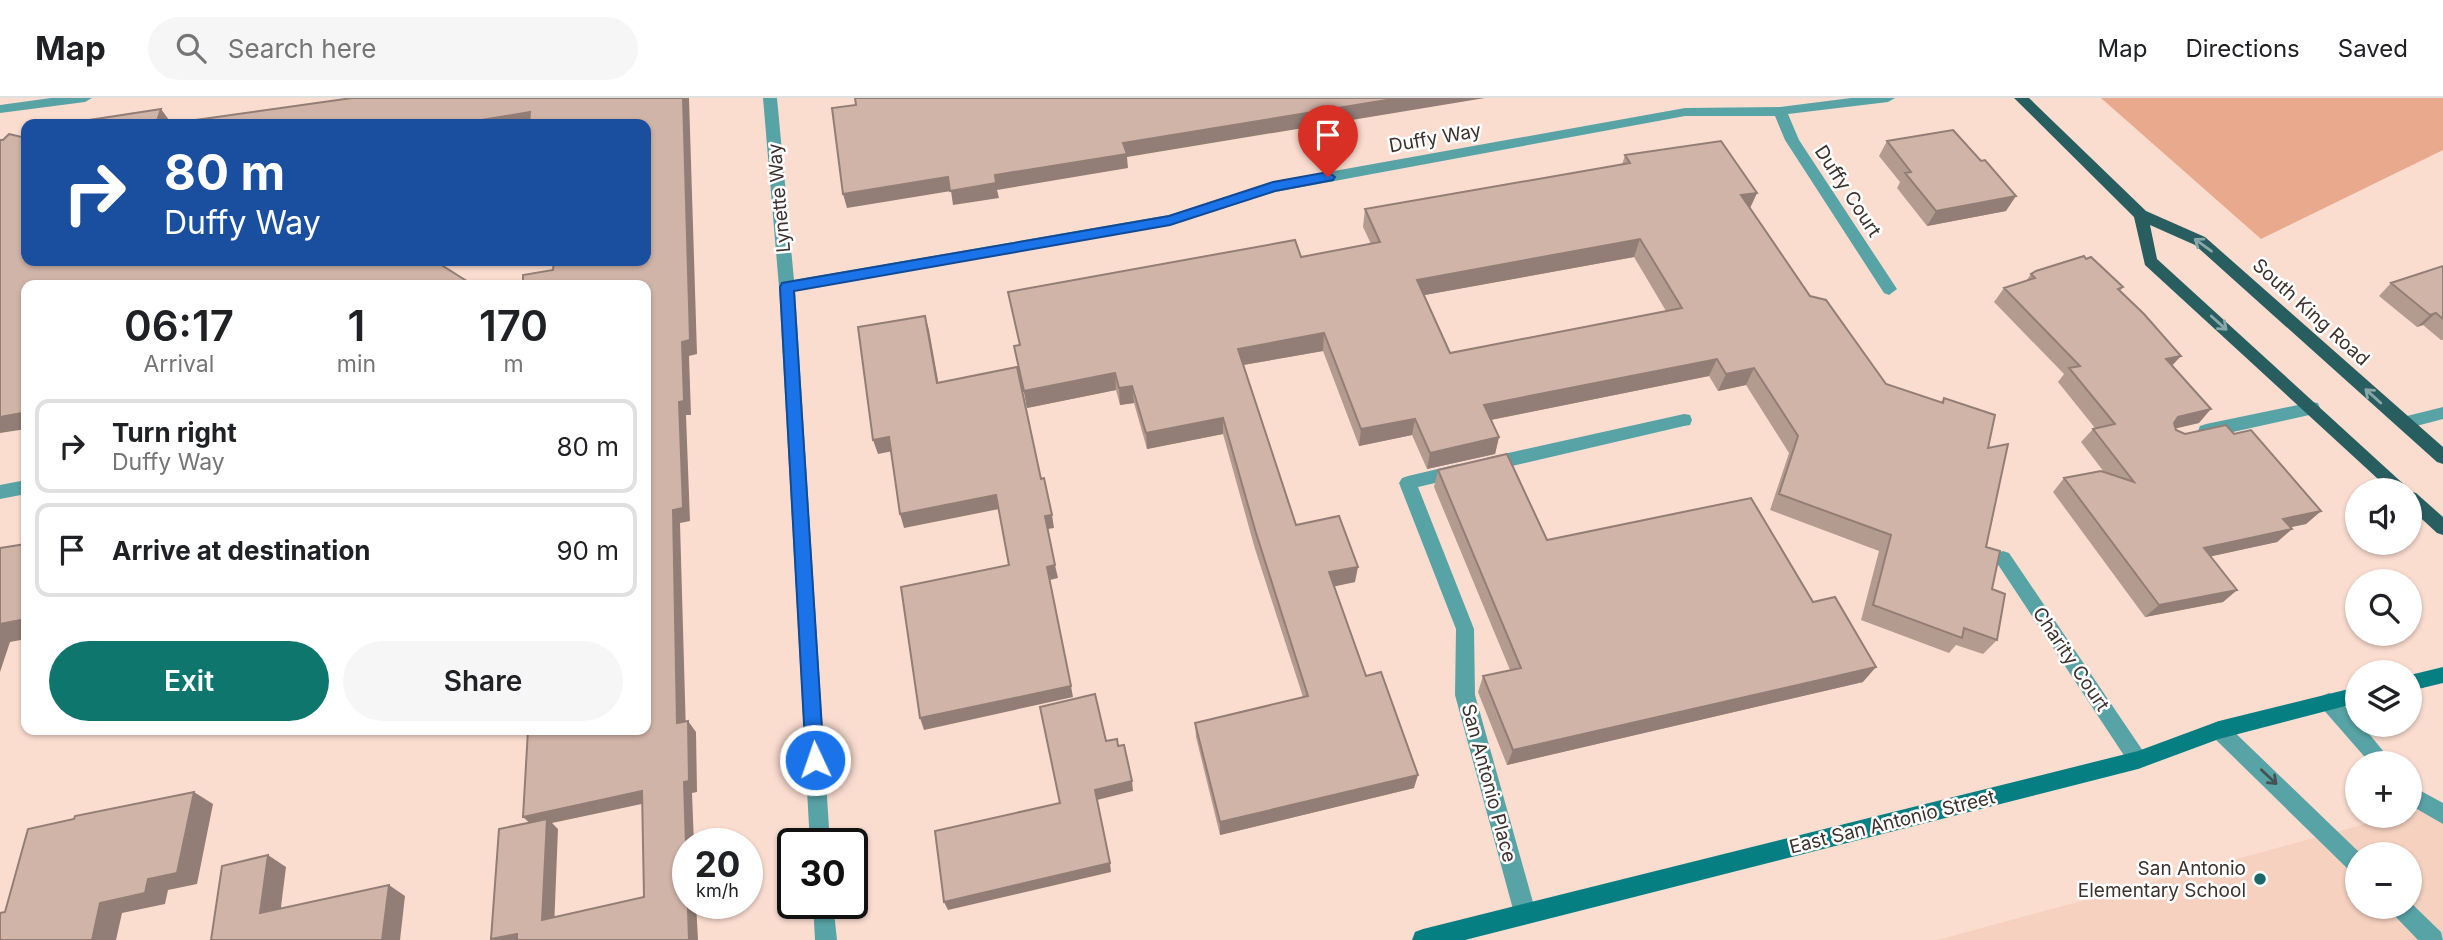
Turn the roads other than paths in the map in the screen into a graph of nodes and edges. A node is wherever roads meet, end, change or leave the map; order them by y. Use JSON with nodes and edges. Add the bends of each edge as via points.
{"nodes":[{"id":1,"x":85,"y":98,"type":"edge"},
{"id":2,"x":770,"y":98,"type":"edge"},
{"id":3,"x":1888,"y":98,"type":"edge"},
{"id":4,"x":2021,"y":98,"type":"edge"},
{"id":5,"x":0,"y":109,"type":"edge"},
{"id":6,"x":1780,"y":111,"type":"junction"},
{"id":7,"x":2141,"y":215,"type":"junction"},
{"id":8,"x":787,"y":287,"type":"junction"},
{"id":9,"x":1889,"y":289,"type":"dead end"},
{"id":10,"x":2312,"y":408,"type":"junction"},
{"id":11,"x":2443,"y":413,"type":"edge"},
{"id":12,"x":1684,"y":419,"type":"dead end"},
{"id":13,"x":2405,"y":423,"type":"junction"},
{"id":14,"x":2184,"y":435,"type":"edge"},
{"id":15,"x":2443,"y":457,"type":"edge"},
{"id":16,"x":2389,"y":478,"type":"edge"},
{"id":17,"x":21,"y":488,"type":"edge"},
{"id":18,"x":0,"y":492,"type":"edge"},
{"id":19,"x":2422,"y":509,"type":"edge"},
{"id":20,"x":2443,"y":528,"type":"edge"},
{"id":21,"x":2003,"y":558,"type":"dead end"},
{"id":22,"x":2443,"y":675,"type":"edge"},
{"id":23,"x":2422,"y":679,"type":"edge"},
{"id":24,"x":2345,"y":698,"type":"edge"},
{"id":25,"x":2329,"y":702,"type":"junction"},
{"id":26,"x":2219,"y":730,"type":"junction"},
{"id":27,"x":2372,"y":751,"type":"edge"},
{"id":28,"x":2138,"y":760,"type":"junction"},
{"id":29,"x":2422,"y":801,"type":"edge"},
{"id":30,"x":2443,"y":814,"type":"edge"},
{"id":31,"x":819,"y":828,"type":"edge"},
{"id":32,"x":2345,"y":851,"type":"edge"},
{"id":33,"x":1525,"y":913,"type":"junction"},
{"id":34,"x":824,"y":919,"type":"edge"},
{"id":35,"x":2412,"y":919,"type":"edge"},
{"id":36,"x":826,"y":940,"type":"edge"},
{"id":37,"x":1426,"y":940,"type":"edge"},
{"id":38,"x":2433,"y":940,"type":"edge"}],
"edges":[{"from":1,"to":5,"type":"street"},
{"from":2,"to":8,"type":"street","name":"Lynette Way"},
{"from":3,"to":6,"type":"street","name":"Duffy Way"},
{"from":4,"to":7,"type":"main road","name":"South King Road"},
{"from":6,"to":8,"type":"street","name":"Duffy Way","via":[[1685,112],[1273,187],[1170,220]]},
{"from":6,"to":9,"type":"street","name":"Duffy Court","via":[[1792,140]]},
{"from":7,"to":10,"type":"main road","one_way":true,"via":[[2150,261]]},
{"from":13,"to":7,"type":"main road","name":"South King Road","one_way":true,"via":[[2200,241]]},
{"from":8,"to":31,"type":"street","name":"Lynette Way"},
{"from":10,"to":14,"type":"street"},
{"from":10,"to":16,"type":"main road"},
{"from":11,"to":13,"type":"street"},
{"from":12,"to":33,"type":"street","name":"San Antonio Place","via":[[1408,483],[1465,629],[1465,695]]},
{"from":13,"to":15,"type":"main road","name":"South King Road"},
{"from":17,"to":18,"type":"street"},
{"from":19,"to":20,"type":"main road"},
{"from":21,"to":28,"type":"street","name":"Charity Court"},
{"from":22,"to":23,"type":"main road"},
{"from":24,"to":25,"type":"main road","name":"East San Antonio Street"},
{"from":25,"to":26,"type":"main road","name":"East San Antonio Street"},
{"from":25,"to":27,"type":"street"},
{"from":26,"to":28,"type":"main road","name":"East San Antonio Street"},
{"from":26,"to":32,"type":"street","one_way":true},
{"from":28,"to":33,"type":"main road","name":"East San Antonio Street"},
{"from":29,"to":30,"type":"street"},
{"from":33,"to":37,"type":"main road","name":"East San Antonio Street"},
{"from":34,"to":36,"type":"street"},
{"from":35,"to":38,"type":"street"}]}
